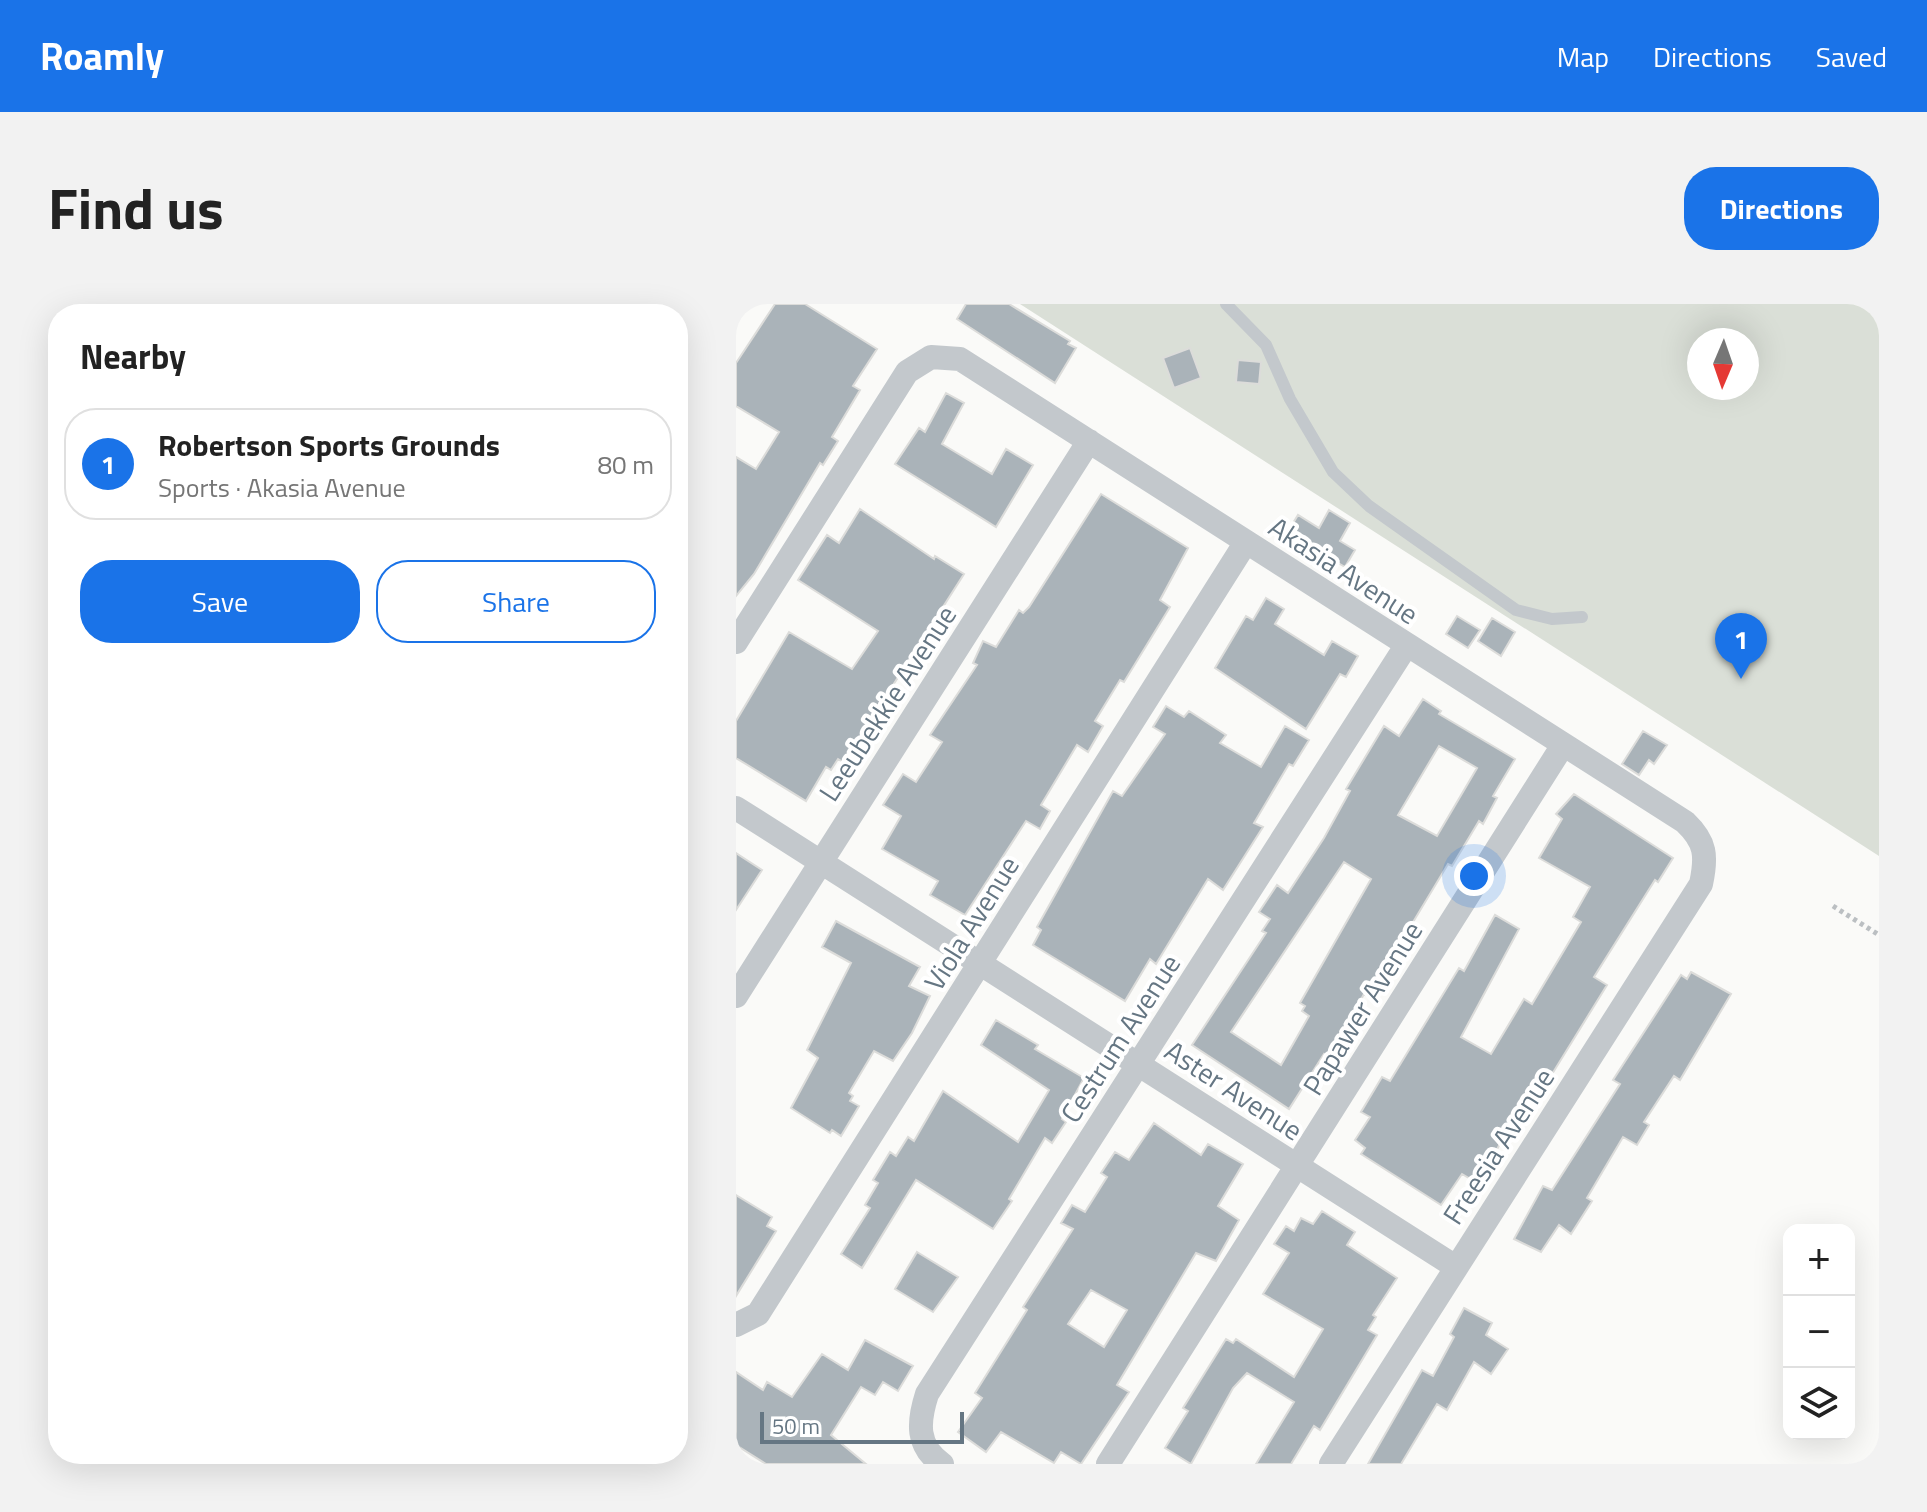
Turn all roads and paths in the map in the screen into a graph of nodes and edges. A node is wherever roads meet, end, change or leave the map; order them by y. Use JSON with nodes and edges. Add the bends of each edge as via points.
{"nodes":[{"id":1,"x":1226,"y":304,"type":"edge"},
{"id":2,"x":1089,"y":441,"type":"junction"},
{"id":3,"x":1246,"y":542,"type":"junction"},
{"id":4,"x":1582,"y":617,"type":"dead end"},
{"id":5,"x":736,"y":642,"type":"edge"},
{"id":6,"x":1406,"y":646,"type":"junction"},
{"id":7,"x":1563,"y":745,"type":"junction"},
{"id":8,"x":736,"y":808,"type":"edge"},
{"id":9,"x":1707,"y":857,"type":"joint"},
{"id":10,"x":821,"y":862,"type":"junction"},
{"id":11,"x":1833,"y":906,"type":"dead end"},
{"id":12,"x":1879,"y":935,"type":"edge"},
{"id":13,"x":982,"y":962,"type":"junction"},
{"id":14,"x":736,"y":996,"type":"edge"},
{"id":15,"x":1139,"y":1064,"type":"junction"},
{"id":16,"x":1297,"y":1167,"type":"junction"},
{"id":17,"x":1456,"y":1267,"type":"junction"},
{"id":18,"x":736,"y":1325,"type":"edge"},
{"id":19,"x":942,"y":1464,"type":"edge"},
{"id":20,"x":1108,"y":1464,"type":"edge"},
{"id":21,"x":1331,"y":1464,"type":"edge"}],
"edges":[{"from":1,"to":4,"type":"lane","via":[[1266,345],[1333,472],[1369,506],[1516,610],[1552,619]]},
{"from":2,"to":3,"type":"street","name":"Akasia Avenue"},
{"from":2,"to":5,"type":"street","name":"Akasia Avenue","via":[[960,359],[931,357],[907,372]]},
{"from":2,"to":10,"type":"street","name":"Leeubekkie Avenue"},
{"from":3,"to":6,"type":"street","name":"Akasia Avenue"},
{"from":3,"to":13,"type":"street","name":"Viola Avenue"},
{"from":6,"to":7,"type":"street","name":"Akasia Avenue"},
{"from":6,"to":15,"type":"street","name":"Cestrum Avenue"},
{"from":7,"to":9,"type":"street","name":"Akasia Avenue","via":[[1685,822],[1699,836]]},
{"from":7,"to":16,"type":"street","name":"Papawer Avenue"},
{"from":8,"to":10,"type":"street","name":"Aster Avenue"},
{"from":9,"to":17,"type":"street","name":"Freesia Avenue","via":[[1701,884]]},
{"from":10,"to":13,"type":"street","name":"Aster Avenue"},
{"from":10,"to":14,"type":"street","name":"Leeubekkie Avenue"},
{"from":11,"to":12,"type":"path"},
{"from":13,"to":15,"type":"street","name":"Aster Avenue"},
{"from":13,"to":18,"type":"street","name":"Viola Avenue","via":[[758,1314]]},
{"from":15,"to":16,"type":"street","name":"Aster Avenue"},
{"from":15,"to":19,"type":"street","name":"Cestrum Avenue","via":[[927,1394],[919,1425],[928,1455]]},
{"from":16,"to":17,"type":"street","name":"Aster Avenue"},
{"from":16,"to":20,"type":"street","name":"Papawer Avenue"},
{"from":17,"to":21,"type":"street","name":"Freesia Avenue"}]}
